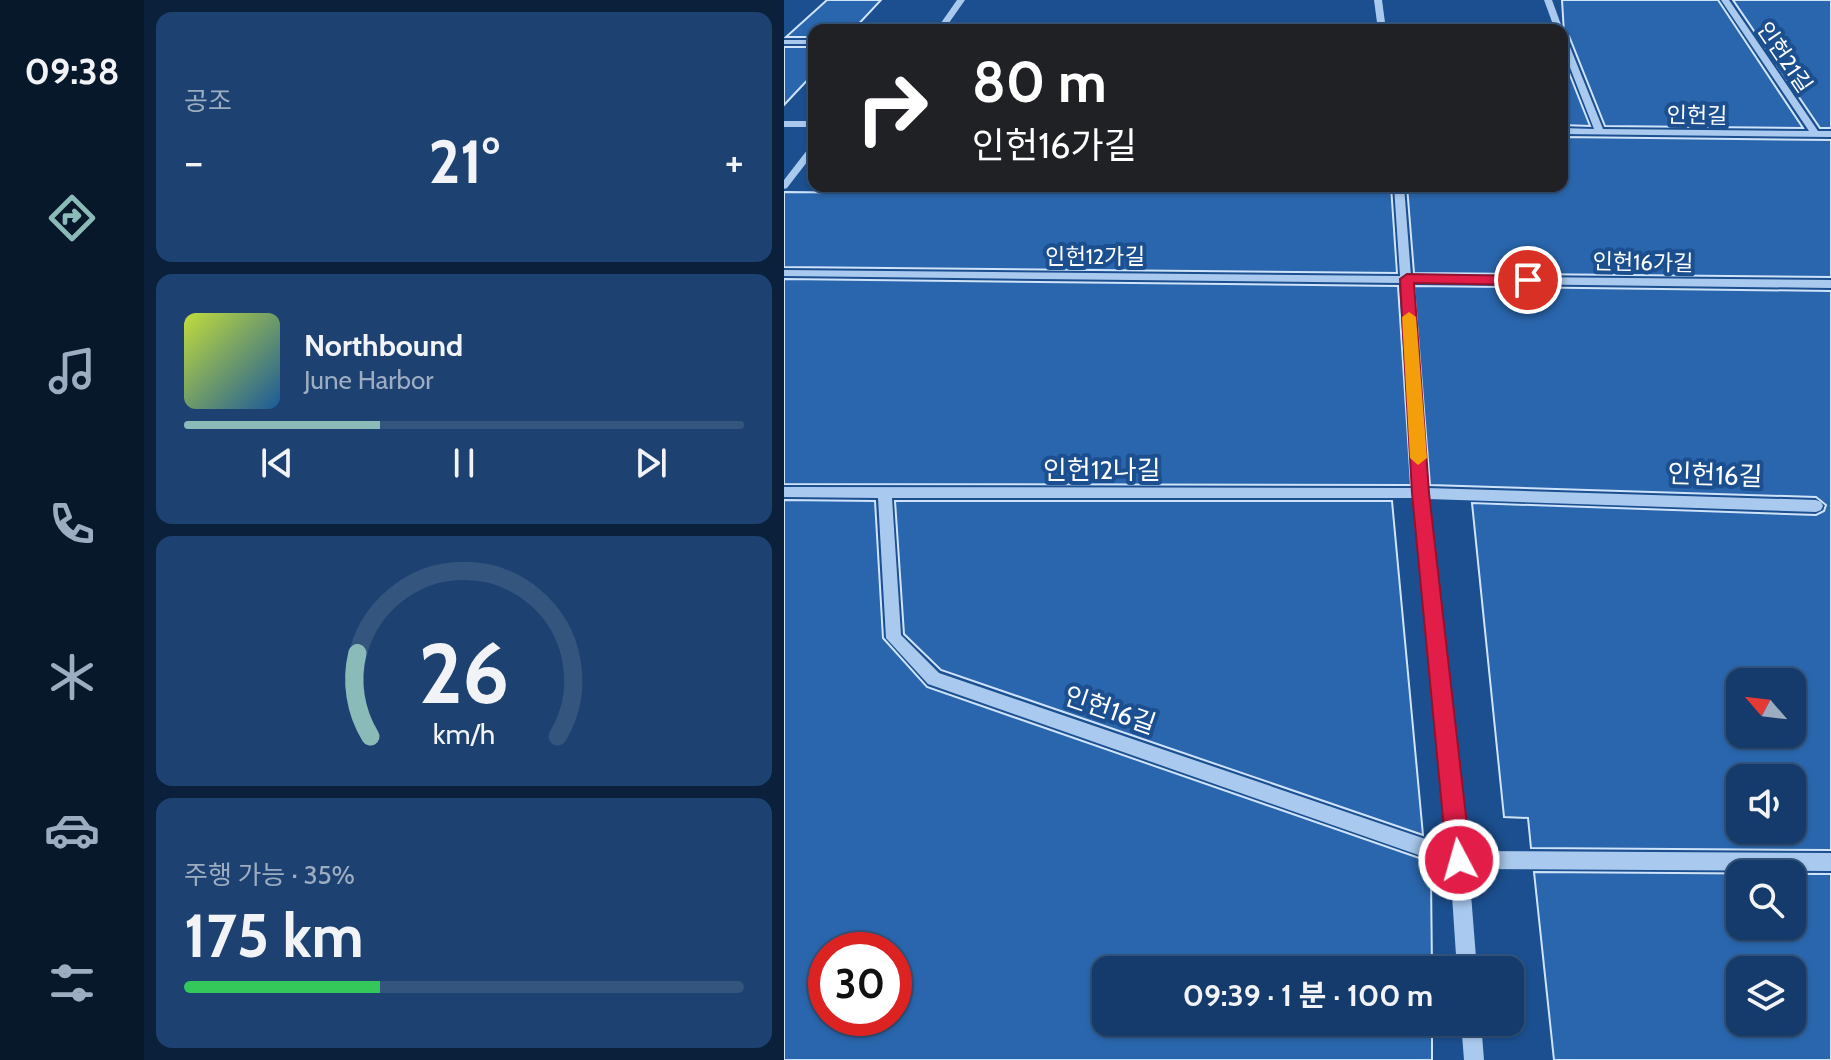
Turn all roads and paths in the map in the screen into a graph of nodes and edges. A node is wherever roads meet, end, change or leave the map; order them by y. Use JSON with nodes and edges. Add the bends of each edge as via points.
{"nodes":[{"id":1,"x":961,"y":0,"type":"edge"},
{"id":2,"x":1378,"y":0,"type":"edge"},
{"id":3,"x":1548,"y":0,"type":"edge"},
{"id":4,"x":1725,"y":0,"type":"edge"},
{"id":5,"x":944,"y":24,"type":"edge"},
{"id":6,"x":1381,"y":24,"type":"edge"},
{"id":7,"x":1557,"y":24,"type":"edge"},
{"id":8,"x":784,"y":42,"type":"edge"},
{"id":9,"x":808,"y":42,"type":"edge"},
{"id":10,"x":1568,"y":52,"type":"edge"},
{"id":11,"x":784,"y":124,"type":"edge"},
{"id":12,"x":808,"y":124,"type":"edge"},
{"id":13,"x":1568,"y":131,"type":"edge"},
{"id":14,"x":1599,"y":131,"type":"junction"},
{"id":15,"x":1815,"y":134,"type":"junction"},
{"id":16,"x":1831,"y":134,"type":"edge"},
{"id":17,"x":808,"y":155,"type":"edge"},
{"id":18,"x":784,"y":186,"type":"edge"},
{"id":19,"x":1400,"y":192,"type":"edge"},
{"id":20,"x":784,"y":273,"type":"edge"},
{"id":21,"x":1407,"y":279,"type":"junction"},
{"id":22,"x":1831,"y":284,"type":"edge"},
{"id":23,"x":784,"y":492,"type":"edge"},
{"id":24,"x":1421,"y":493,"type":"junction"},
{"id":25,"x":885,"y":494,"type":"junction"},
{"id":26,"x":1816,"y":506,"type":"dead end"},
{"id":27,"x":1459,"y":860,"type":"junction"},
{"id":28,"x":1831,"y":862,"type":"edge"},
{"id":29,"x":1466,"y":956,"type":"edge"},
{"id":30,"x":1472,"y":1036,"type":"edge"},
{"id":31,"x":1474,"y":1060,"type":"edge"}],
"edges":[{"from":1,"to":5,"type":"street"},
{"from":2,"to":6,"type":"street"},
{"from":3,"to":7,"type":"street"},
{"from":4,"to":15,"type":"street","name":"인헌21길"},
{"from":8,"to":9,"type":"street"},
{"from":10,"to":14,"type":"street"},
{"from":11,"to":12,"type":"street"},
{"from":13,"to":14,"type":"street","name":"인헌길"},
{"from":14,"to":15,"type":"street","name":"인헌길"},
{"from":15,"to":16,"type":"street","name":"인헌길"},
{"from":17,"to":18,"type":"street"},
{"from":19,"to":21,"type":"street"},
{"from":20,"to":21,"type":"street","name":"인헌12가길"},
{"from":21,"to":22,"type":"street","name":"인헌16가길"},
{"from":21,"to":24,"type":"street"},
{"from":23,"to":25,"type":"street","name":"인헌12나길"},
{"from":24,"to":25,"type":"street","name":"인헌12나길"},
{"from":24,"to":26,"type":"street","name":"인헌16길"},
{"from":24,"to":27,"type":"street"},
{"from":25,"to":27,"type":"street","name":"인헌16길","via":[[894,638],[934,679]]},
{"from":27,"to":28,"type":"street","name":"인헌16길"},
{"from":27,"to":29,"type":"street"},
{"from":30,"to":31,"type":"street"}]}
